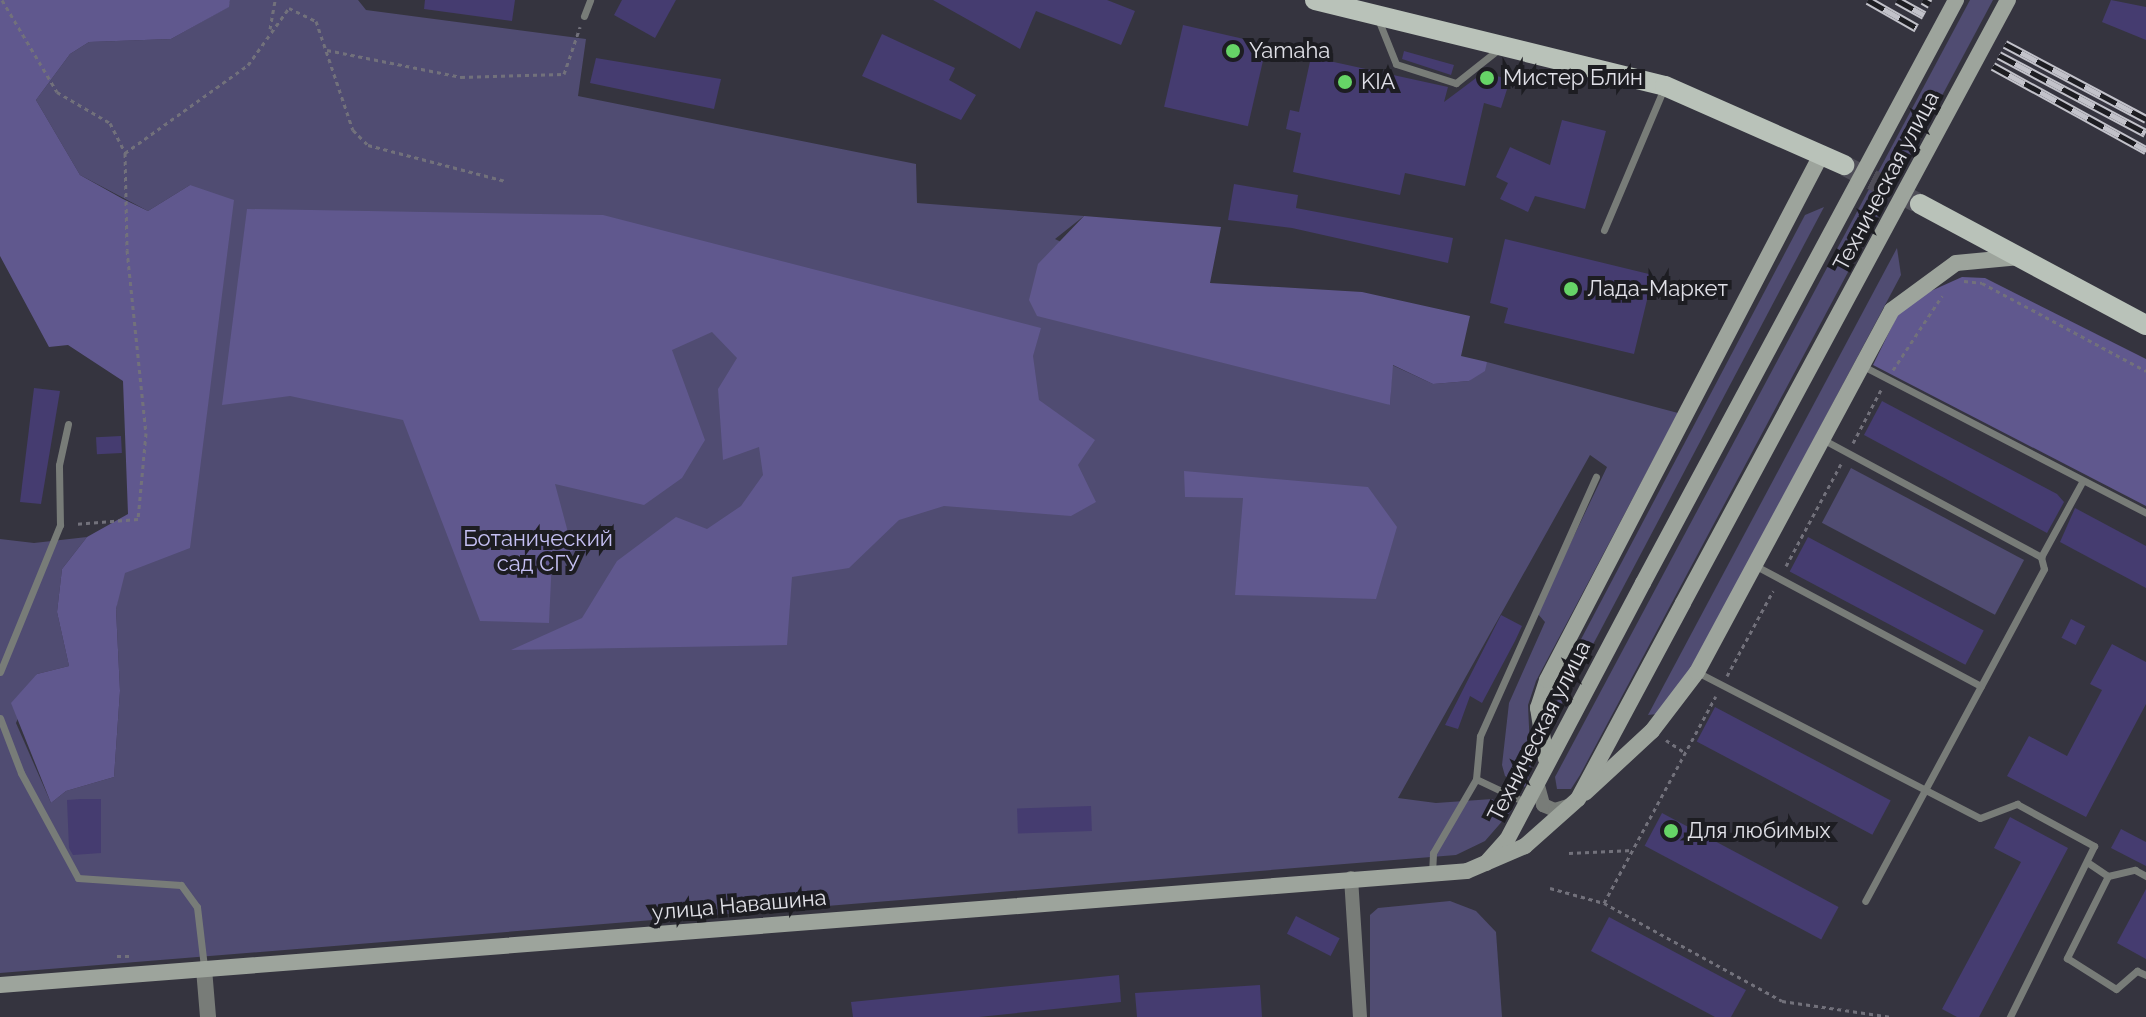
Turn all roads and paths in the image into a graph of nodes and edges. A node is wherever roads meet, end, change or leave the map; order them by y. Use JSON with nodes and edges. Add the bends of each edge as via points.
{"nodes":[{"id":1,"x":2,"y":0,"type":"edge"},
{"id":2,"x":275,"y":0,"type":"edge"},
{"id":3,"x":590,"y":0,"type":"edge"},
{"id":4,"x":1315,"y":0,"type":"edge"},
{"id":5,"x":1956,"y":0,"type":"edge"},
{"id":6,"x":2008,"y":0,"type":"edge"},
{"id":7,"x":1375,"y":13,"type":"junction"},
{"id":8,"x":584,"y":16,"type":"joint"},
{"id":9,"x":270,"y":29,"type":"junction"},
{"id":10,"x":1506,"y":43,"type":"junction"},
{"id":11,"x":327,"y":50,"type":"junction"},
{"id":12,"x":1665,"y":86,"type":"junction"},
{"id":13,"x":125,"y":153,"type":"junction"},
{"id":14,"x":1821,"y":155,"type":"junction"},
{"id":15,"x":1844,"y":165,"type":"tunnel mouth"},
{"id":16,"x":505,"y":181,"type":"dead end"},
{"id":17,"x":1920,"y":204,"type":"tunnel mouth"},
{"id":18,"x":1604,"y":230,"type":"dead end"},
{"id":19,"x":2020,"y":257,"type":"junction"},
{"id":20,"x":1955,"y":285,"type":"dead end"},
{"id":21,"x":1947,"y":288,"type":"dead end"},
{"id":22,"x":2146,"y":325,"type":"edge"},
{"id":23,"x":1861,"y":365,"type":"junction"},
{"id":24,"x":2146,"y":371,"type":"edge"},
{"id":25,"x":1887,"y":379,"type":"junction"},
{"id":26,"x":68,"y":424,"type":"dead end"},
{"id":27,"x":1821,"y":439,"type":"junction"},
{"id":28,"x":1847,"y":453,"type":"junction"},
{"id":29,"x":1596,"y":477,"type":"dead end"},
{"id":30,"x":2082,"y":482,"type":"junction"},
{"id":31,"x":2146,"y":513,"type":"edge"},
{"id":32,"x":60,"y":525,"type":"junction"},
{"id":33,"x":2041,"y":557,"type":"junction"},
{"id":34,"x":1754,"y":565,"type":"junction"},
{"id":35,"x":1779,"y":578,"type":"junction"},
{"id":36,"x":0,"y":672,"type":"edge"},
{"id":37,"x":1697,"y":672,"type":"junction"},
{"id":38,"x":1721,"y":686,"type":"junction"},
{"id":39,"x":1981,"y":686,"type":"junction"},
{"id":40,"x":0,"y":718,"type":"edge"},
{"id":41,"x":1546,"y":759,"type":"junction"},
{"id":42,"x":1538,"y":778,"type":"junction"},
{"id":43,"x":1476,"y":779,"type":"junction"},
{"id":44,"x":1926,"y":792,"type":"junction"},
{"id":45,"x":1575,"y":802,"type":"junction"},
{"id":46,"x":1527,"y":803,"type":"junction"},
{"id":47,"x":1633,"y":850,"type":"junction"},
{"id":48,"x":1569,"y":853,"type":"dead end"},
{"id":49,"x":2087,"y":862,"type":"junction"},
{"id":50,"x":1481,"y":867,"type":"junction"},
{"id":51,"x":1432,"y":873,"type":"junction"},
{"id":52,"x":2108,"y":876,"type":"junction"},
{"id":53,"x":2146,"y":876,"type":"edge"},
{"id":54,"x":1351,"y":878,"type":"junction"},
{"id":55,"x":1550,"y":888,"type":"dead end"},
{"id":56,"x":1865,"y":901,"type":"dead end"},
{"id":57,"x":1604,"y":903,"type":"junction"},
{"id":58,"x":204,"y":969,"type":"junction"},
{"id":59,"x":2146,"y":975,"type":"edge"},
{"id":60,"x":0,"y":985,"type":"edge"},
{"id":61,"x":208,"y":1017,"type":"edge"},
{"id":62,"x":1360,"y":1017,"type":"edge"},
{"id":63,"x":1892,"y":1017,"type":"edge"},
{"id":64,"x":2010,"y":1017,"type":"edge"}],
"edges":[{"from":1,"to":13,"type":"path","via":[[57,92],[110,123]]},
{"from":2,"to":9,"type":"path"},
{"from":3,"to":8,"type":"lane"},
{"from":4,"to":7,"type":"main road"},
{"from":5,"to":41,"type":"main road","name":"Техническая улица","bridge":true},
{"from":6,"to":45,"type":"main road","name":"Техническая улица","bridge":true},
{"from":7,"to":10,"type":"main road"},
{"from":7,"to":10,"type":"lane","via":[[1396,64],[1456,83]]},
{"from":8,"to":11,"type":"path","via":[[564,74],[461,77]]},
{"from":9,"to":11,"type":"path","via":[[289,8],[304,11],[316,21]]},
{"from":9,"to":13,"type":"path","via":[[248,65]]},
{"from":10,"to":12,"type":"main road"},
{"from":11,"to":16,"type":"path","via":[[353,130],[368,145]]},
{"from":12,"to":14,"type":"main road"},
{"from":12,"to":18,"type":"lane"},
{"from":13,"to":32,"type":"path","via":[[127,250],[146,433],[138,519]]},
{"from":14,"to":15,"type":"main road"},
{"from":14,"to":41,"type":"main road","via":[[1547,680],[1538,708]]},
{"from":17,"to":19,"type":"main road"},
{"from":19,"to":22,"type":"main road"},
{"from":19,"to":23,"type":"main road","via":[[1956,263],[1931,276],[1892,310]]},
{"from":20,"to":24,"type":"path","via":[[1982,283]]},
{"from":21,"to":25,"type":"path"},
{"from":23,"to":25,"type":"lane"},
{"from":23,"to":27,"type":"main road"},
{"from":25,"to":28,"type":"path"},
{"from":25,"to":30,"type":"lane"},
{"from":26,"to":32,"type":"lane","via":[[59,465]]},
{"from":27,"to":28,"type":"lane"},
{"from":27,"to":34,"type":"main road"},
{"from":28,"to":33,"type":"lane"},
{"from":28,"to":35,"type":"path"},
{"from":29,"to":43,"type":"lane","via":[[1480,736]]},
{"from":30,"to":31,"type":"lane"},
{"from":30,"to":33,"type":"lane"},
{"from":32,"to":36,"type":"lane"},
{"from":33,"to":39,"type":"lane","via":[[2044,569]]},
{"from":34,"to":35,"type":"lane"},
{"from":34,"to":37,"type":"main road"},
{"from":35,"to":38,"type":"path"},
{"from":35,"to":39,"type":"lane"},
{"from":37,"to":38,"type":"lane"},
{"from":37,"to":45,"type":"main road","via":[[1652,731]]},
{"from":38,"to":44,"type":"lane"},
{"from":38,"to":47,"type":"path"},
{"from":39,"to":44,"type":"lane"},
{"from":40,"to":58,"type":"lane","via":[[21,773],[78,878],[181,885],[197,907]]},
{"from":41,"to":42,"type":"main road","name":"Техническая улица"},
{"from":42,"to":45,"type":"street","via":[[1543,805],[1555,810]]},
{"from":42,"to":46,"type":"main road","name":"Техническая улица"},
{"from":43,"to":46,"type":"lane"},
{"from":43,"to":51,"type":"lane","via":[[1433,853]]},
{"from":44,"to":49,"type":"lane","via":[[1980,818],[2017,804],[2094,846]]},
{"from":44,"to":56,"type":"lane"},
{"from":45,"to":50,"type":"main road","name":"Техническая улица","via":[[1525,846]]},
{"from":46,"to":50,"type":"main road","name":"Техническая улица","via":[[1507,840]]},
{"from":47,"to":48,"type":"path"},
{"from":47,"to":57,"type":"path"},
{"from":49,"to":52,"type":"lane"},
{"from":49,"to":64,"type":"lane"},
{"from":50,"to":51,"type":"main road","name":"улица Навашина"},
{"from":51,"to":54,"type":"main road","name":"улица Навашина"},
{"from":52,"to":53,"type":"lane","via":[[2135,870]]},
{"from":52,"to":59,"type":"lane","via":[[2067,958],[2116,989],[2137,971]]},
{"from":54,"to":58,"type":"main road","name":"улица Навашина"},
{"from":54,"to":62,"type":"street"},
{"from":55,"to":57,"type":"path"},
{"from":57,"to":63,"type":"path","via":[[1782,1001]]},
{"from":58,"to":60,"type":"main road","name":"улица Навашина"},
{"from":58,"to":61,"type":"street"}]}
